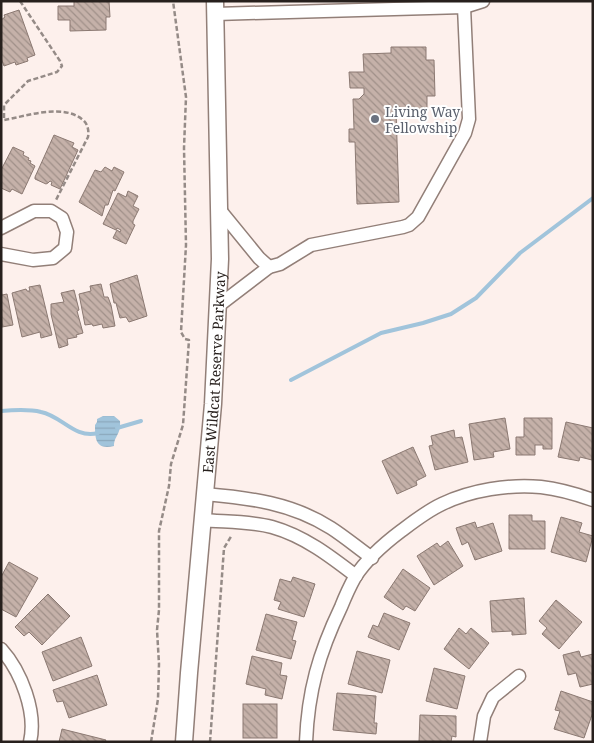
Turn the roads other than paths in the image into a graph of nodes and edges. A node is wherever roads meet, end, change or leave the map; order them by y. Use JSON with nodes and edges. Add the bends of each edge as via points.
{"nodes":[{"id":1,"x":483,"y":1,"type":"edge"},
{"id":2,"x":313,"y":6,"type":"edge"},
{"id":3,"x":464,"y":7,"type":"junction"},
{"id":4,"x":216,"y":8,"type":"edge"},
{"id":5,"x":219,"y":209,"type":"junction"},
{"id":6,"x":1,"y":228,"type":"edge"},
{"id":7,"x":1,"y":254,"type":"edge"},
{"id":8,"x":269,"y":267,"type":"junction"},
{"id":9,"x":218,"y":306,"type":"junction"},
{"id":10,"x":205,"y":494,"type":"junction"},
{"id":11,"x":593,"y":500,"type":"edge"},
{"id":12,"x":202,"y":520,"type":"junction"},
{"id":13,"x":372,"y":558,"type":"junction"},
{"id":14,"x":356,"y":576,"type":"junction"},
{"id":15,"x":1,"y":649,"type":"edge"},
{"id":16,"x":519,"y":676,"type":"dead end"},
{"id":17,"x":30,"y":742,"type":"edge"},
{"id":18,"x":184,"y":742,"type":"edge"},
{"id":19,"x":306,"y":742,"type":"edge"},
{"id":20,"x":480,"y":742,"type":"edge"}],
"edges":[{"from":1,"to":3,"type":"street"},
{"from":2,"to":3,"type":"street"},
{"from":2,"to":4,"type":"street"},
{"from":3,"to":8,"type":"street","via":[[468,126],[418,218],[403,227],[312,245]]},
{"from":4,"to":5,"type":"main road","name":"East Wildcat Reserve Parkway"},
{"from":5,"to":8,"type":"street"},
{"from":5,"to":9,"type":"main road","name":"East Wildcat Reserve Parkway"},
{"from":6,"to":7,"type":"street","via":[[34,211],[51,211],[62,218],[67,232],[65,248],[53,258],[33,260]]},
{"from":8,"to":9,"type":"street"},
{"from":9,"to":10,"type":"main road","name":"East Wildcat Reserve Parkway"},
{"from":10,"to":12,"type":"main road","name":"East Wildcat Reserve Parkway"},
{"from":10,"to":13,"type":"street","via":[[278,504],[331,528]]},
{"from":11,"to":13,"type":"street","via":[[540,487],[471,493],[441,504],[416,520]]},
{"from":12,"to":14,"type":"street","via":[[272,527],[303,539]]},
{"from":12,"to":18,"type":"main road","name":"East Wildcat Reserve Parkway"},
{"from":13,"to":14,"type":"street"},
{"from":14,"to":19,"type":"street","via":[[325,639],[307,716]]},
{"from":15,"to":17,"type":"street","via":[[18,671],[28,699]]},
{"from":16,"to":20,"type":"street","via":[[493,697],[484,716]]}]}
